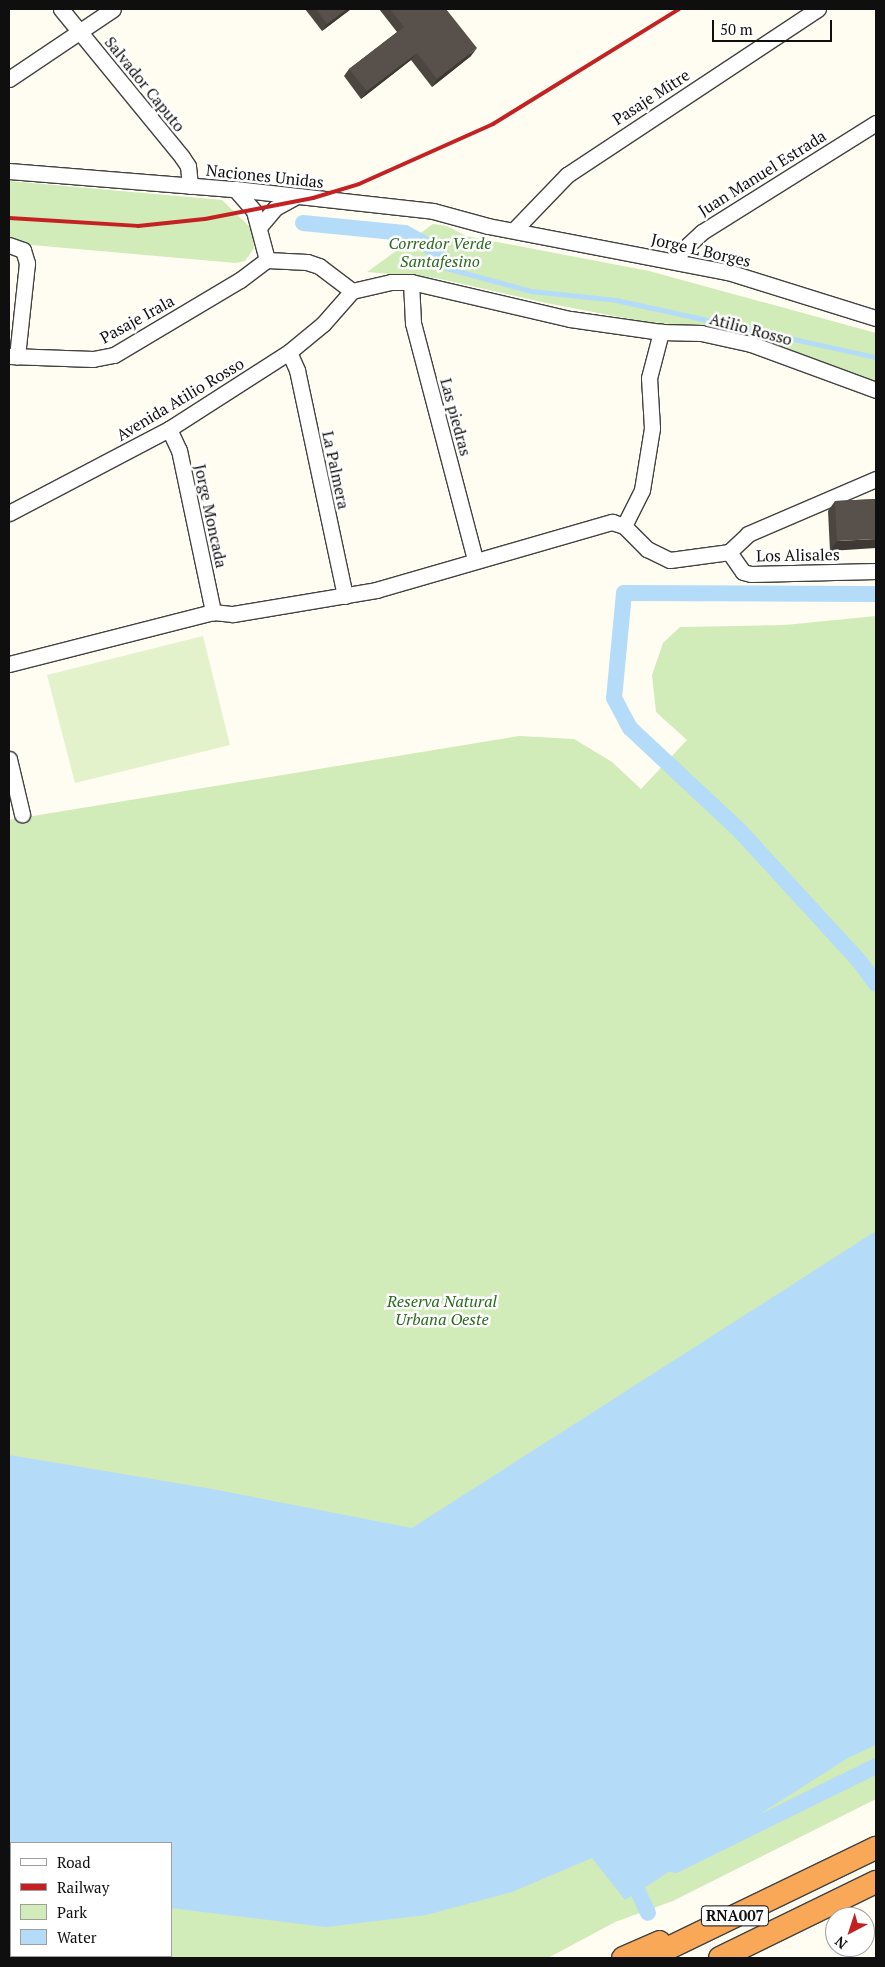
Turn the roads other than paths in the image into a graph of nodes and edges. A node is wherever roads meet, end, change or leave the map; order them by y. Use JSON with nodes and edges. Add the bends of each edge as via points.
{"nodes":[{"id":1,"x":61,"y":9,"type":"edge"},
{"id":2,"x":113,"y":9,"type":"edge"},
{"id":3,"x":818,"y":9,"type":"edge"},
{"id":4,"x":80,"y":32,"type":"junction"},
{"id":5,"x":9,"y":79,"type":"edge"},
{"id":6,"x":876,"y":122,"type":"edge"},
{"id":7,"x":9,"y":171,"type":"edge"},
{"id":8,"x":190,"y":186,"type":"junction"},
{"id":9,"x":234,"y":189,"type":"junction"},
{"id":10,"x":295,"y":197,"type":"junction"},
{"id":11,"x":260,"y":226,"type":"junction"},
{"id":12,"x":515,"y":229,"type":"junction"},
{"id":13,"x":9,"y":245,"type":"edge"},
{"id":14,"x":267,"y":260,"type":"junction"},
{"id":15,"x":672,"y":260,"type":"junction"},
{"id":16,"x":411,"y":282,"type":"junction"},
{"id":17,"x":352,"y":291,"type":"junction"},
{"id":18,"x":876,"y":318,"type":"edge"},
{"id":19,"x":661,"y":332,"type":"junction"},
{"id":20,"x":289,"y":352,"type":"junction"},
{"id":21,"x":13,"y":356,"type":"edge"},
{"id":22,"x":876,"y":390,"type":"edge"},
{"id":23,"x":169,"y":429,"type":"junction"},
{"id":24,"x":876,"y":479,"type":"edge"},
{"id":25,"x":9,"y":513,"type":"edge"},
{"id":26,"x":624,"y":526,"type":"junction"},
{"id":27,"x":729,"y":552,"type":"junction"},
{"id":28,"x":475,"y":559,"type":"junction"},
{"id":29,"x":876,"y":571,"type":"edge"},
{"id":30,"x":345,"y":596,"type":"junction"},
{"id":31,"x":213,"y":612,"type":"junction"},
{"id":32,"x":9,"y":664,"type":"edge"},
{"id":33,"x":9,"y":759,"type":"edge"},
{"id":34,"x":22,"y":814,"type":"dead end"},
{"id":35,"x":876,"y":1848,"type":"edge"},
{"id":36,"x":822,"y":1874,"type":"junction"},
{"id":37,"x":876,"y":1882,"type":"edge"},
{"id":38,"x":830,"y":1906,"type":"junction"},
{"id":39,"x":623,"y":1958,"type":"edge"},
{"id":40,"x":648,"y":1958,"type":"edge"},
{"id":41,"x":720,"y":1958,"type":"edge"},
{"id":42,"x":736,"y":1958,"type":"edge"}],
"edges":[{"from":1,"to":4,"type":"street","name":"Salvador Caputo"},
{"from":2,"to":4,"type":"street"},
{"from":3,"to":12,"type":"street","name":"Pasaje Mitre","via":[[567,175]]},
{"from":4,"to":5,"type":"street"},
{"from":4,"to":8,"type":"street","name":"Salvador Caputo","via":[[182,157],[188,166]]},
{"from":6,"to":15,"type":"street","name":"Juan Manuel Estrada","via":[[702,232]]},
{"from":7,"to":8,"type":"street","name":"Naciones Unidas"},
{"from":8,"to":9,"type":"street","name":"Naciones Unidas"},
{"from":9,"to":10,"type":"street","name":"Naciones Unidas"},
{"from":9,"to":11,"type":"street","via":[[254,211]]},
{"from":10,"to":11,"type":"street","via":[[275,208]]},
{"from":10,"to":12,"type":"street","name":"Naciones Unidas","via":[[408,207]]},
{"from":11,"to":14,"type":"street"},
{"from":12,"to":15,"type":"street","name":"Jorge L Borges"},
{"from":13,"to":21,"type":"street","via":[[23,250],[27,263]]},
{"from":14,"to":17,"type":"street","via":[[308,262],[319,266]]},
{"from":14,"to":21,"type":"street","name":"Pasaje Irala","via":[[240,280],[114,355],[93,359]]},
{"from":15,"to":18,"type":"street","name":"Jorge L Borges","via":[[728,272]]},
{"from":16,"to":17,"type":"street","name":"Atilio Rosso","via":[[391,282]]},
{"from":16,"to":19,"type":"street","name":"Atilio Rosso","via":[[570,318]]},
{"from":16,"to":28,"type":"street","name":"Las piedras","via":[[413,324]]},
{"from":17,"to":20,"type":"street","name":"Avenida Atilio Rosso","via":[[323,324]]},
{"from":19,"to":22,"type":"street","name":"Atilio Rosso","via":[[701,333],[751,344]]},
{"from":19,"to":26,"type":"street","via":[[649,378],[652,428],[642,490]]},
{"from":20,"to":23,"type":"street","name":"Avenida Atilio Rosso"},
{"from":20,"to":30,"type":"street","name":"La Palmera","via":[[297,370]]},
{"from":23,"to":25,"type":"street","name":"Avenida Atilio Rosso"},
{"from":23,"to":31,"type":"street","name":"Jorge Moncada","via":[[179,450]]},
{"from":24,"to":27,"type":"street","via":[[748,534]]},
{"from":26,"to":27,"type":"street","via":[[660,558],[670,560]]},
{"from":26,"to":28,"type":"street","via":[[612,522]]},
{"from":27,"to":29,"type":"street","name":"Los Alisales","via":[[743,572],[751,574]]},
{"from":28,"to":30,"type":"street","via":[[376,590]]},
{"from":30,"to":31,"type":"street","via":[[233,614]]},
{"from":31,"to":32,"type":"street"},
{"from":33,"to":34,"type":"street"},
{"from":35,"to":36,"type":"highway","number":"RNA007"},
{"from":36,"to":39,"type":"highway"},
{"from":36,"to":40,"type":"highway","number":"RNA007"},
{"from":37,"to":38,"type":"highway","number":"RNA007"},
{"from":38,"to":41,"type":"highway","number":"RNA007"},
{"from":38,"to":42,"type":"highway"}]}
